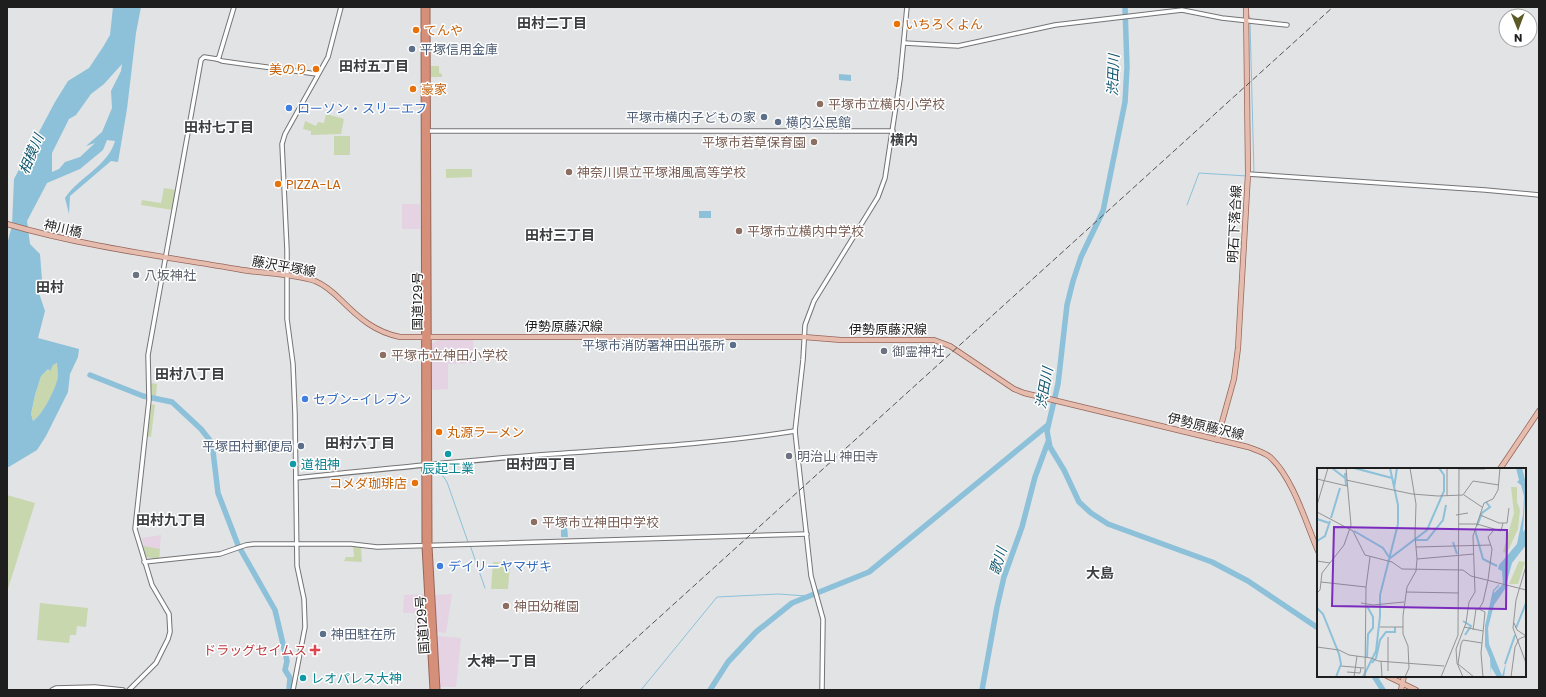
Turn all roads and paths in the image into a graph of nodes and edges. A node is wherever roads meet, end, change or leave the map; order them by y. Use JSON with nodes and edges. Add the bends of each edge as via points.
{"nodes":[{"id":1,"x":234,"y":7,"type":"edge"},
{"id":2,"x":341,"y":7,"type":"edge"},
{"id":3,"x":424,"y":7,"type":"edge"},
{"id":4,"x":428,"y":7,"type":"edge"},
{"id":5,"x":907,"y":7,"type":"edge"},
{"id":6,"x":1246,"y":7,"type":"edge"},
{"id":7,"x":1249,"y":21,"type":"junction"},
{"id":8,"x":1287,"y":25,"type":"dead end"},
{"id":9,"x":904,"y":43,"type":"junction"},
{"id":10,"x":217,"y":59,"type":"junction"},
{"id":11,"x":317,"y":74,"type":"junction"},
{"id":12,"x":426,"y":131,"type":"junction"},
{"id":13,"x":893,"y":131,"type":"junction"},
{"id":14,"x":1248,"y":174,"type":"junction"},
{"id":15,"x":1539,"y":196,"type":"edge"},
{"id":16,"x":7,"y":224,"type":"edge"},
{"id":17,"x":120,"y":250,"type":"joint"},
{"id":18,"x":166,"y":257,"type":"junction"},
{"id":19,"x":286,"y":276,"type":"junction"},
{"id":20,"x":804,"y":337,"type":"junction"},
{"id":21,"x":426,"y":338,"type":"junction"},
{"id":22,"x":1539,"y":411,"type":"edge"},
{"id":23,"x":795,"y":431,"type":"junction"},
{"id":24,"x":1218,"y":440,"type":"junction"},
{"id":25,"x":426,"y":466,"type":"junction"},
{"id":26,"x":1501,"y":468,"type":"edge"},
{"id":27,"x":296,"y":478,"type":"junction"},
{"id":28,"x":807,"y":534,"type":"junction"},
{"id":29,"x":297,"y":544,"type":"junction"},
{"id":30,"x":427,"y":546,"type":"junction"},
{"id":31,"x":1317,"y":549,"type":"edge"},
{"id":32,"x":144,"y":562,"type":"junction"},
{"id":33,"x":1389,"y":677,"type":"edge"},
{"id":34,"x":1404,"y":677,"type":"edge"},
{"id":35,"x":1402,"y":684,"type":"junction"},
{"id":36,"x":52,"y":690,"type":"edge"},
{"id":37,"x":123,"y":690,"type":"edge"},
{"id":38,"x":129,"y":690,"type":"edge"},
{"id":39,"x":293,"y":690,"type":"edge"},
{"id":40,"x":433,"y":690,"type":"edge"},
{"id":41,"x":437,"y":690,"type":"edge"},
{"id":42,"x":822,"y":690,"type":"edge"},
{"id":43,"x":1401,"y":690,"type":"edge"},
{"id":44,"x":1416,"y":690,"type":"edge"}],
"edges":[{"from":1,"to":10,"type":"street","via":[[225,42]]},
{"from":2,"to":11,"type":"street","via":[[328,57]]},
{"from":3,"to":12,"type":"highway","name":"国道129号"},
{"from":4,"to":12,"type":"highway","name":"国道129号"},
{"from":5,"to":9,"type":"street"},
{"from":6,"to":7,"type":"main road","name":"明石下落合線"},
{"from":7,"to":8,"type":"street"},
{"from":7,"to":9,"type":"street","via":[[1182,10],[1055,25],[951,47]]},
{"from":7,"to":14,"type":"main road","name":"明石下落合線"},
{"from":9,"to":13,"type":"street"},
{"from":10,"to":11,"type":"street","via":[[222,62]]},
{"from":10,"to":18,"type":"street","via":[[204,57],[201,60]]},
{"from":11,"to":19,"type":"street","via":[[282,140]]},
{"from":12,"to":13,"type":"street"},
{"from":12,"to":21,"type":"highway","name":"国道129号"},
{"from":13,"to":20,"type":"street","via":[[882,189],[814,301],[806,319]]},
{"from":14,"to":15,"type":"street"},
{"from":14,"to":24,"type":"main road","name":"明石下落合線","via":[[1237,365]]},
{"from":16,"to":17,"type":"main road","name":"神川橋","via":[[61,239]]},
{"from":17,"to":18,"type":"main road","name":"藤沢平塚線"},
{"from":18,"to":19,"type":"main road","name":"藤沢平塚線"},
{"from":18,"to":32,"type":"street","via":[[148,354],[149,398],[135,529]]},
{"from":19,"to":21,"type":"main road","name":"藤沢平塚線","via":[[323,285],[377,330],[400,337]]},
{"from":19,"to":27,"type":"street","via":[[287,319],[294,385]]},
{"from":20,"to":21,"type":"main road","name":"伊勢原藤沢線"},
{"from":20,"to":23,"type":"street"},
{"from":20,"to":24,"type":"main road","name":"伊勢原藤沢線","via":[[840,340],[934,340],[950,346],[1014,389],[1041,398]]},
{"from":21,"to":25,"type":"highway","name":"国道129号"},
{"from":22,"to":26,"type":"main road"},
{"from":23,"to":25,"type":"street","via":[[741,439]]},
{"from":23,"to":28,"type":"street"},
{"from":24,"to":31,"type":"main road","name":"伊勢原藤沢線","via":[[1263,452],[1276,463],[1290,486]]},
{"from":25,"to":27,"type":"street"},
{"from":25,"to":30,"type":"highway","name":"国道129号"},
{"from":27,"to":29,"type":"street"},
{"from":28,"to":30,"type":"street"},
{"from":28,"to":42,"type":"street","via":[[811,576],[822,613],[824,632]]},
{"from":29,"to":30,"type":"street"},
{"from":29,"to":32,"type":"street","via":[[254,544],[220,554]]},
{"from":29,"to":39,"type":"street","via":[[297,566],[304,599],[305,627]]},
{"from":30,"to":40,"type":"highway","name":"国道129号"},
{"from":30,"to":41,"type":"highway","name":"国道129号"},
{"from":32,"to":38,"type":"street","via":[[154,589],[169,614],[170,632],[156,663]]},
{"from":33,"to":35,"type":"main road"},
{"from":34,"to":35,"type":"main road"},
{"from":35,"to":43,"type":"main road"},
{"from":35,"to":44,"type":"main road"},
{"from":36,"to":37,"type":"street","via":[[95,686]]}]}
